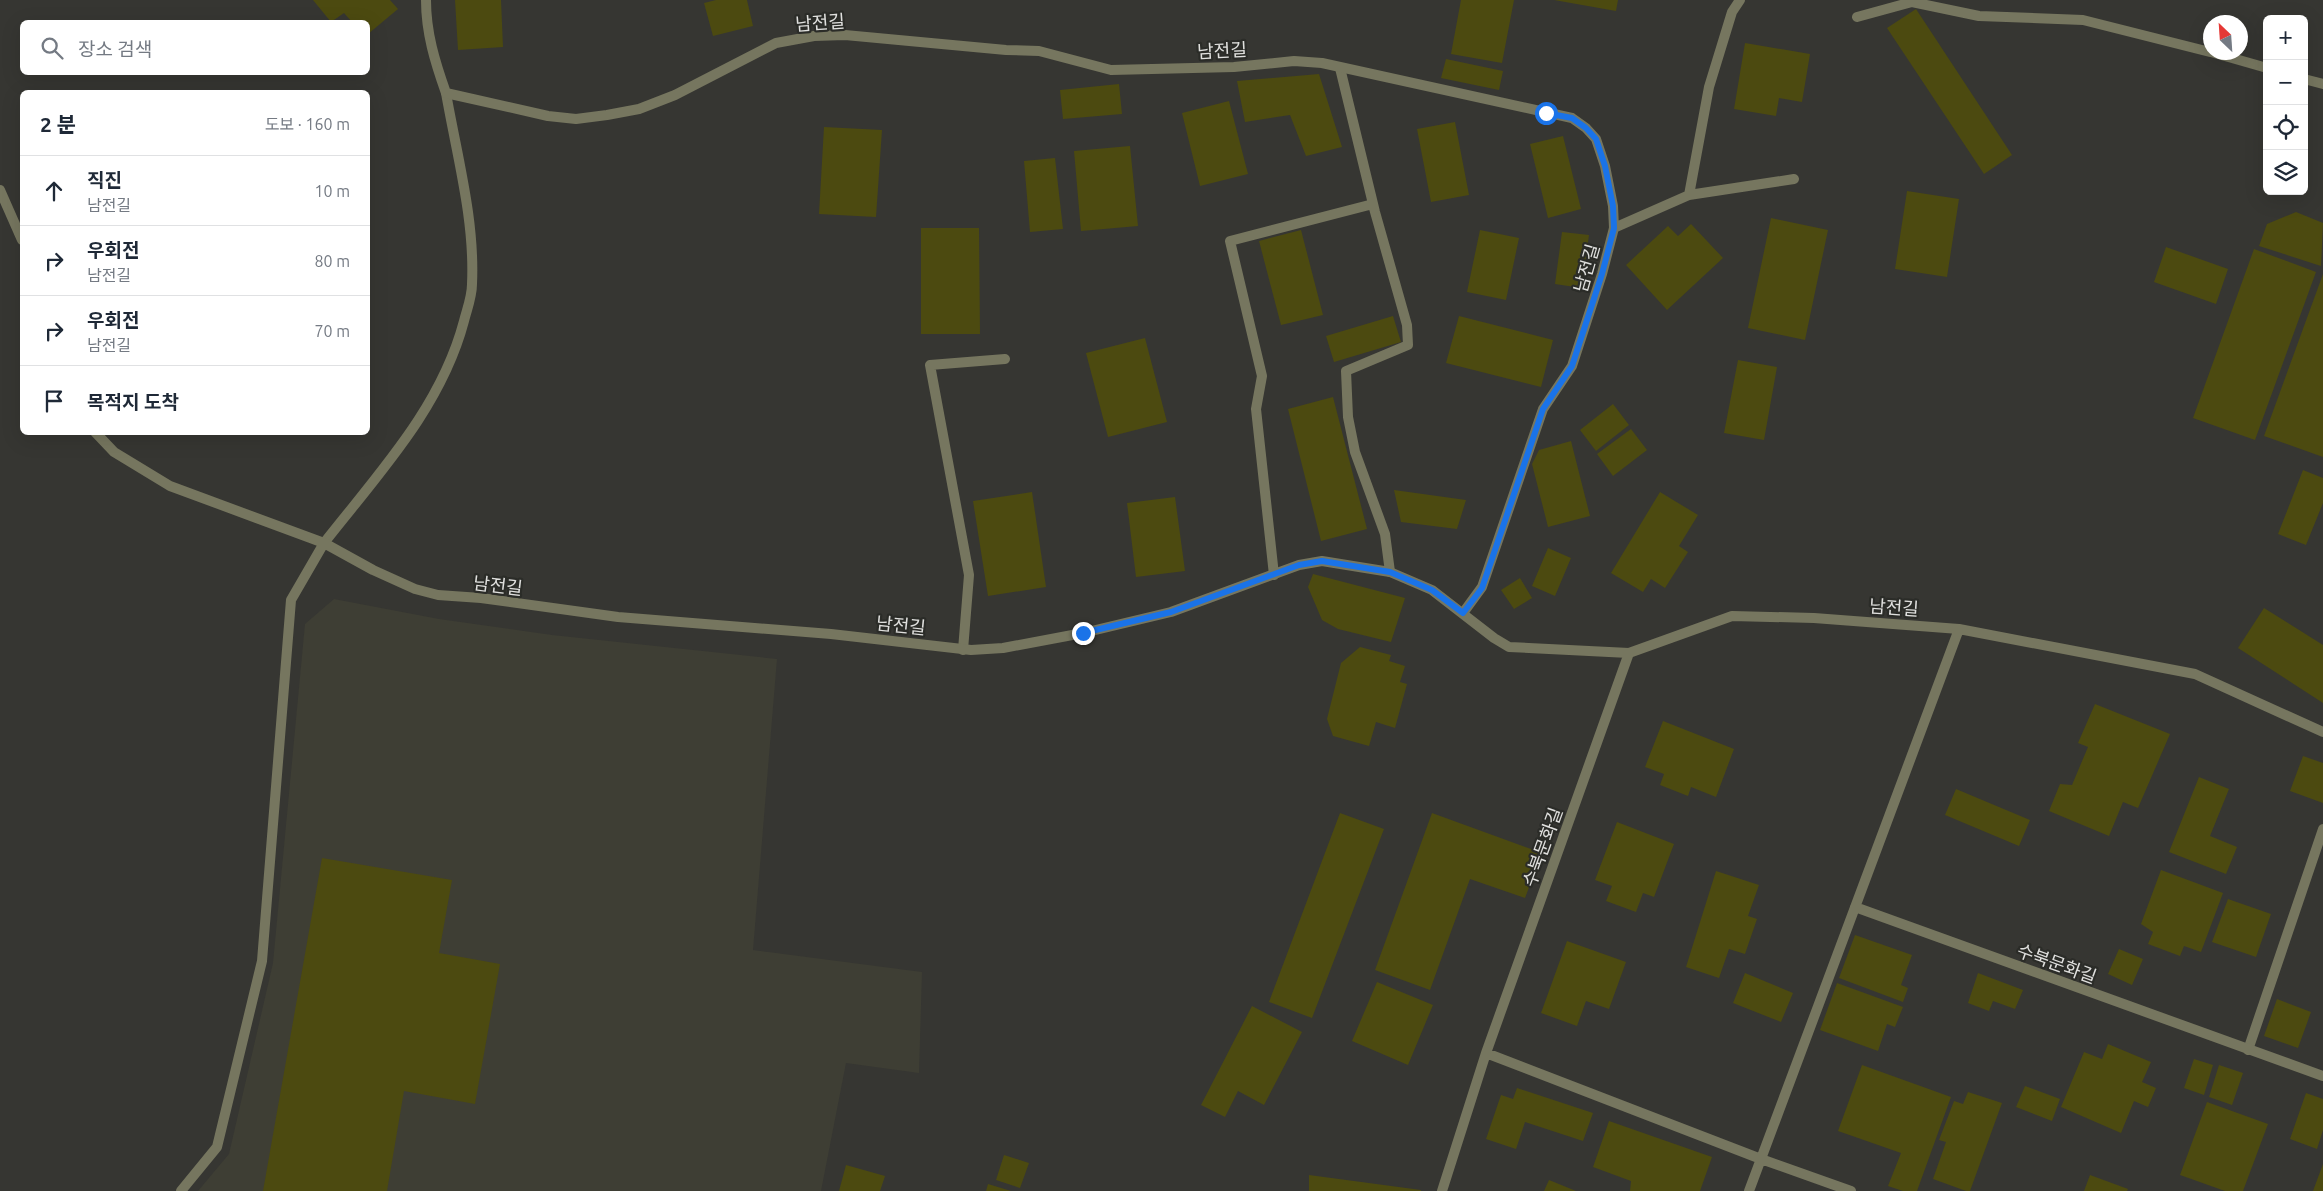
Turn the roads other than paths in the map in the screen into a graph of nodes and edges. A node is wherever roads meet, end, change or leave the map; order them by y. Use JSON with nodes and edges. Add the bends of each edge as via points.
{"nodes":[{"id":1,"x":426,"y":0,"type":"edge"},
{"id":2,"x":1740,"y":0,"type":"edge"},
{"id":3,"x":1857,"y":17,"type":"dead end"},
{"id":4,"x":2203,"y":50,"type":"edge"},
{"id":5,"x":2239,"y":60,"type":"edge"},
{"id":6,"x":2263,"y":67,"type":"edge"},
{"id":7,"x":1340,"y":68,"type":"junction"},
{"id":8,"x":2308,"y":80,"type":"edge"},
{"id":9,"x":2323,"y":84,"type":"edge"},
{"id":10,"x":446,"y":94,"type":"junction"},
{"id":11,"x":1794,"y":180,"type":"dead end"},
{"id":12,"x":0,"y":190,"type":"edge"},
{"id":13,"x":1689,"y":195,"type":"junction"},
{"id":14,"x":1373,"y":204,"type":"junction"},
{"id":15,"x":1614,"y":228,"type":"junction"},
{"id":16,"x":20,"y":235,"type":"edge"},
{"id":17,"x":1005,"y":359,"type":"dead end"},
{"id":18,"x":98,"y":435,"type":"edge"},
{"id":19,"x":324,"y":543,"type":"junction"},
{"id":20,"x":1390,"y":572,"type":"junction"},
{"id":21,"x":1274,"y":575,"type":"junction"},
{"id":22,"x":1463,"y":613,"type":"junction"},
{"id":23,"x":1959,"y":629,"type":"junction"},
{"id":24,"x":963,"y":650,"type":"junction"},
{"id":25,"x":1629,"y":653,"type":"junction"},
{"id":26,"x":2323,"y":732,"type":"edge"},
{"id":27,"x":2323,"y":829,"type":"edge"},
{"id":28,"x":1855,"y":907,"type":"junction"},
{"id":29,"x":2248,"y":1050,"type":"junction"},
{"id":30,"x":1486,"y":1053,"type":"junction"},
{"id":31,"x":2323,"y":1076,"type":"edge"},
{"id":32,"x":1761,"y":1159,"type":"junction"},
{"id":33,"x":181,"y":1191,"type":"edge"},
{"id":34,"x":1442,"y":1191,"type":"edge"},
{"id":35,"x":1749,"y":1191,"type":"edge"},
{"id":36,"x":1851,"y":1191,"type":"edge"}],
"edges":[{"from":1,"to":10,"type":"street","via":[[432,54]]},
{"from":2,"to":13,"type":"street","via":[[1732,12],[1710,87]]},
{"from":3,"to":4,"type":"street","via":[[1912,2],[1979,16],[2083,20]]},
{"from":5,"to":6,"type":"street"},
{"from":7,"to":10,"type":"street","name":"남전길","via":[[1294,62],[1112,70],[1039,51],[829,36],[776,43],[675,95],[639,110],[607,115],[576,119]]},
{"from":7,"to":14,"type":"street"},
{"from":7,"to":15,"type":"street","name":"남전길","via":[[1572,118],[1596,139],[1605,166]]},
{"from":8,"to":9,"type":"street"},
{"from":10,"to":19,"type":"street","via":[[473,251],[472,286],[458,344],[422,416],[393,458]]},
{"from":11,"to":13,"type":"street"},
{"from":12,"to":16,"type":"street"},
{"from":13,"to":15,"type":"street"},
{"from":14,"to":20,"type":"street","via":[[1407,325],[1408,345],[1346,371],[1348,417],[1355,452],[1385,534]]},
{"from":14,"to":21,"type":"street","via":[[1230,241],[1262,376],[1256,409]]},
{"from":15,"to":22,"type":"street","name":"남전길","via":[[1572,366],[1543,409],[1482,588]]},
{"from":17,"to":24,"type":"street","via":[[930,365],[969,575]]},
{"from":18,"to":19,"type":"street","name":"남전길","via":[[114,452],[170,486]]},
{"from":19,"to":24,"type":"street","name":"남전길","via":[[406,585],[438,595],[627,618],[831,634]]},
{"from":19,"to":33,"type":"street","via":[[292,600],[262,961],[216,1147]]},
{"from":20,"to":21,"type":"street","name":"남전길","via":[[1322,561],[1299,565]]},
{"from":20,"to":22,"type":"street","name":"남전길","via":[[1432,590]]},
{"from":21,"to":24,"type":"street","name":"남전길","via":[[1171,612],[1003,648]]},
{"from":22,"to":25,"type":"street","name":"남전길","via":[[1509,647]]},
{"from":23,"to":25,"type":"street","name":"남전길","via":[[1814,618],[1732,616]]},
{"from":23,"to":26,"type":"street","name":"남전길","via":[[2194,674]]},
{"from":23,"to":28,"type":"street"},
{"from":25,"to":30,"type":"street","name":"수북문화길"},
{"from":27,"to":29,"type":"street"},
{"from":28,"to":29,"type":"street","name":"수북문화길"},
{"from":28,"to":32,"type":"street"},
{"from":29,"to":31,"type":"street","name":"수북문화길"},
{"from":30,"to":32,"type":"street"},
{"from":30,"to":34,"type":"street","name":"수북문화길"},
{"from":32,"to":35,"type":"street"},
{"from":32,"to":36,"type":"street"}]}
